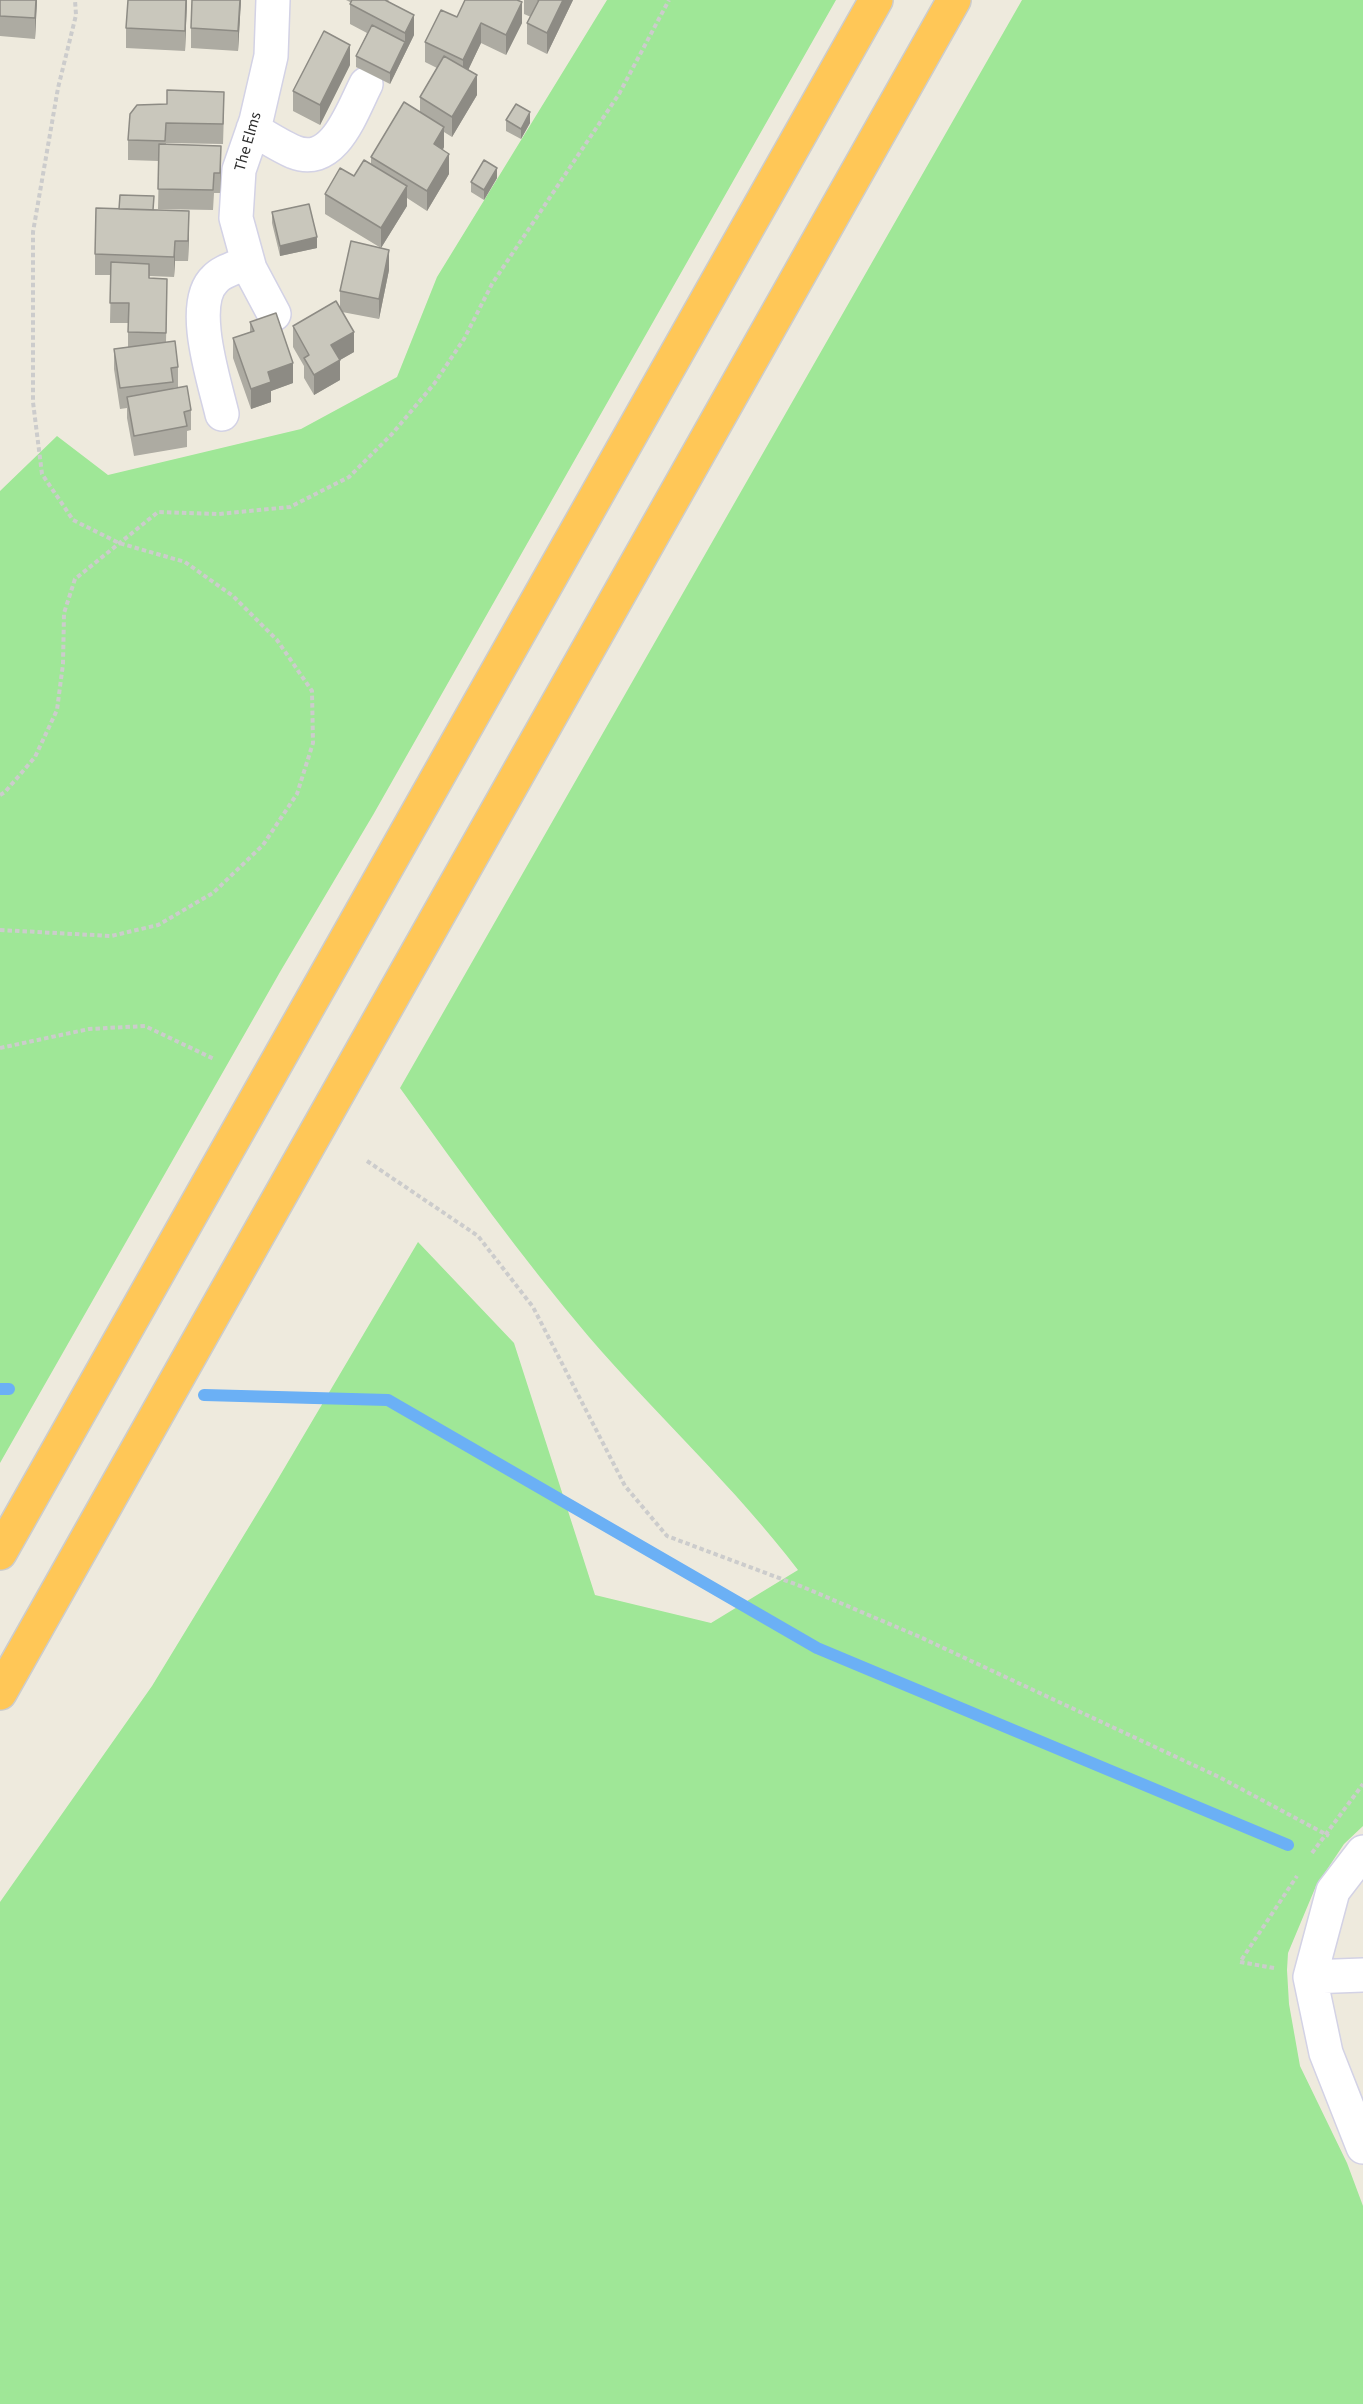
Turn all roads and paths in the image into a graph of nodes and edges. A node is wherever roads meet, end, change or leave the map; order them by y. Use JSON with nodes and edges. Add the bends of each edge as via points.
{"nodes":[{"id":1,"x":75,"y":0,"type":"edge"},
{"id":2,"x":273,"y":0,"type":"edge"},
{"id":3,"x":669,"y":0,"type":"edge"},
{"id":4,"x":876,"y":0,"type":"edge"},
{"id":5,"x":954,"y":0,"type":"edge"},
{"id":6,"x":366,"y":84,"type":"dead end"},
{"id":7,"x":253,"y":129,"type":"junction"},
{"id":8,"x":248,"y":262,"type":"junction"},
{"id":9,"x":274,"y":314,"type":"edge"},
{"id":10,"x":222,"y":414,"type":"dead end"},
{"id":11,"x":119,"y":543,"type":"junction"},
{"id":12,"x":0,"y":795,"type":"edge"},
{"id":13,"x":0,"y":930,"type":"edge"},
{"id":14,"x":0,"y":1048,"type":"edge"},
{"id":15,"x":214,"y":1059,"type":"dead end"},
{"id":16,"x":367,"y":1161,"type":"dead end"},
{"id":17,"x":0,"y":1553,"type":"edge"},
{"id":18,"x":0,"y":1693,"type":"edge"},
{"id":19,"x":1349,"y":1845,"type":"edge"},
{"id":20,"x":1363,"y":1974,"type":"edge"},
{"id":21,"x":1310,"y":1977,"type":"junction"},
{"id":22,"x":1363,"y":2147,"type":"edge"}],
"edges":[{"from":1,"to":11,"type":"path","via":[[76,15],[58,88],[33,232],[33,402],[42,474],[73,520]]},
{"from":2,"to":7,"type":"street","name":"The Elms","via":[[271,56]]},
{"from":3,"to":11,"type":"path","via":[[619,94],[492,284],[464,339],[434,384],[356,470],[290,507],[219,514],[158,512]]},
{"from":4,"to":17,"type":"highway"},
{"from":5,"to":18,"type":"highway"},
{"from":6,"to":7,"type":"street","via":[[337,141],[316,154],[295,153]]},
{"from":7,"to":8,"type":"street","name":"The Elms","via":[[239,170],[236,218]]},
{"from":8,"to":9,"type":"street","name":"The Elms"},
{"from":8,"to":10,"type":"street","via":[[215,278],[208,288],[203,311],[203,334]]},
{"from":11,"to":12,"type":"path","via":[[75,579],[64,613],[57,710],[35,757]]},
{"from":11,"to":13,"type":"path","via":[[185,562],[233,596],[277,640],[312,691],[313,743],[297,794],[263,845],[213,893],[158,925],[111,936]]},
{"from":14,"to":15,"type":"path","via":[[89,1029],[144,1026]]},
{"from":16,"to":19,"type":"path","via":[[478,1236],[533,1307],[625,1486],[667,1536],[803,1587],[920,1637],[1218,1777]]},
{"from":19,"to":21,"type":"street"},
{"from":20,"to":21,"type":"street"},
{"from":21,"to":22,"type":"street","via":[[1326,2053]]}]}
